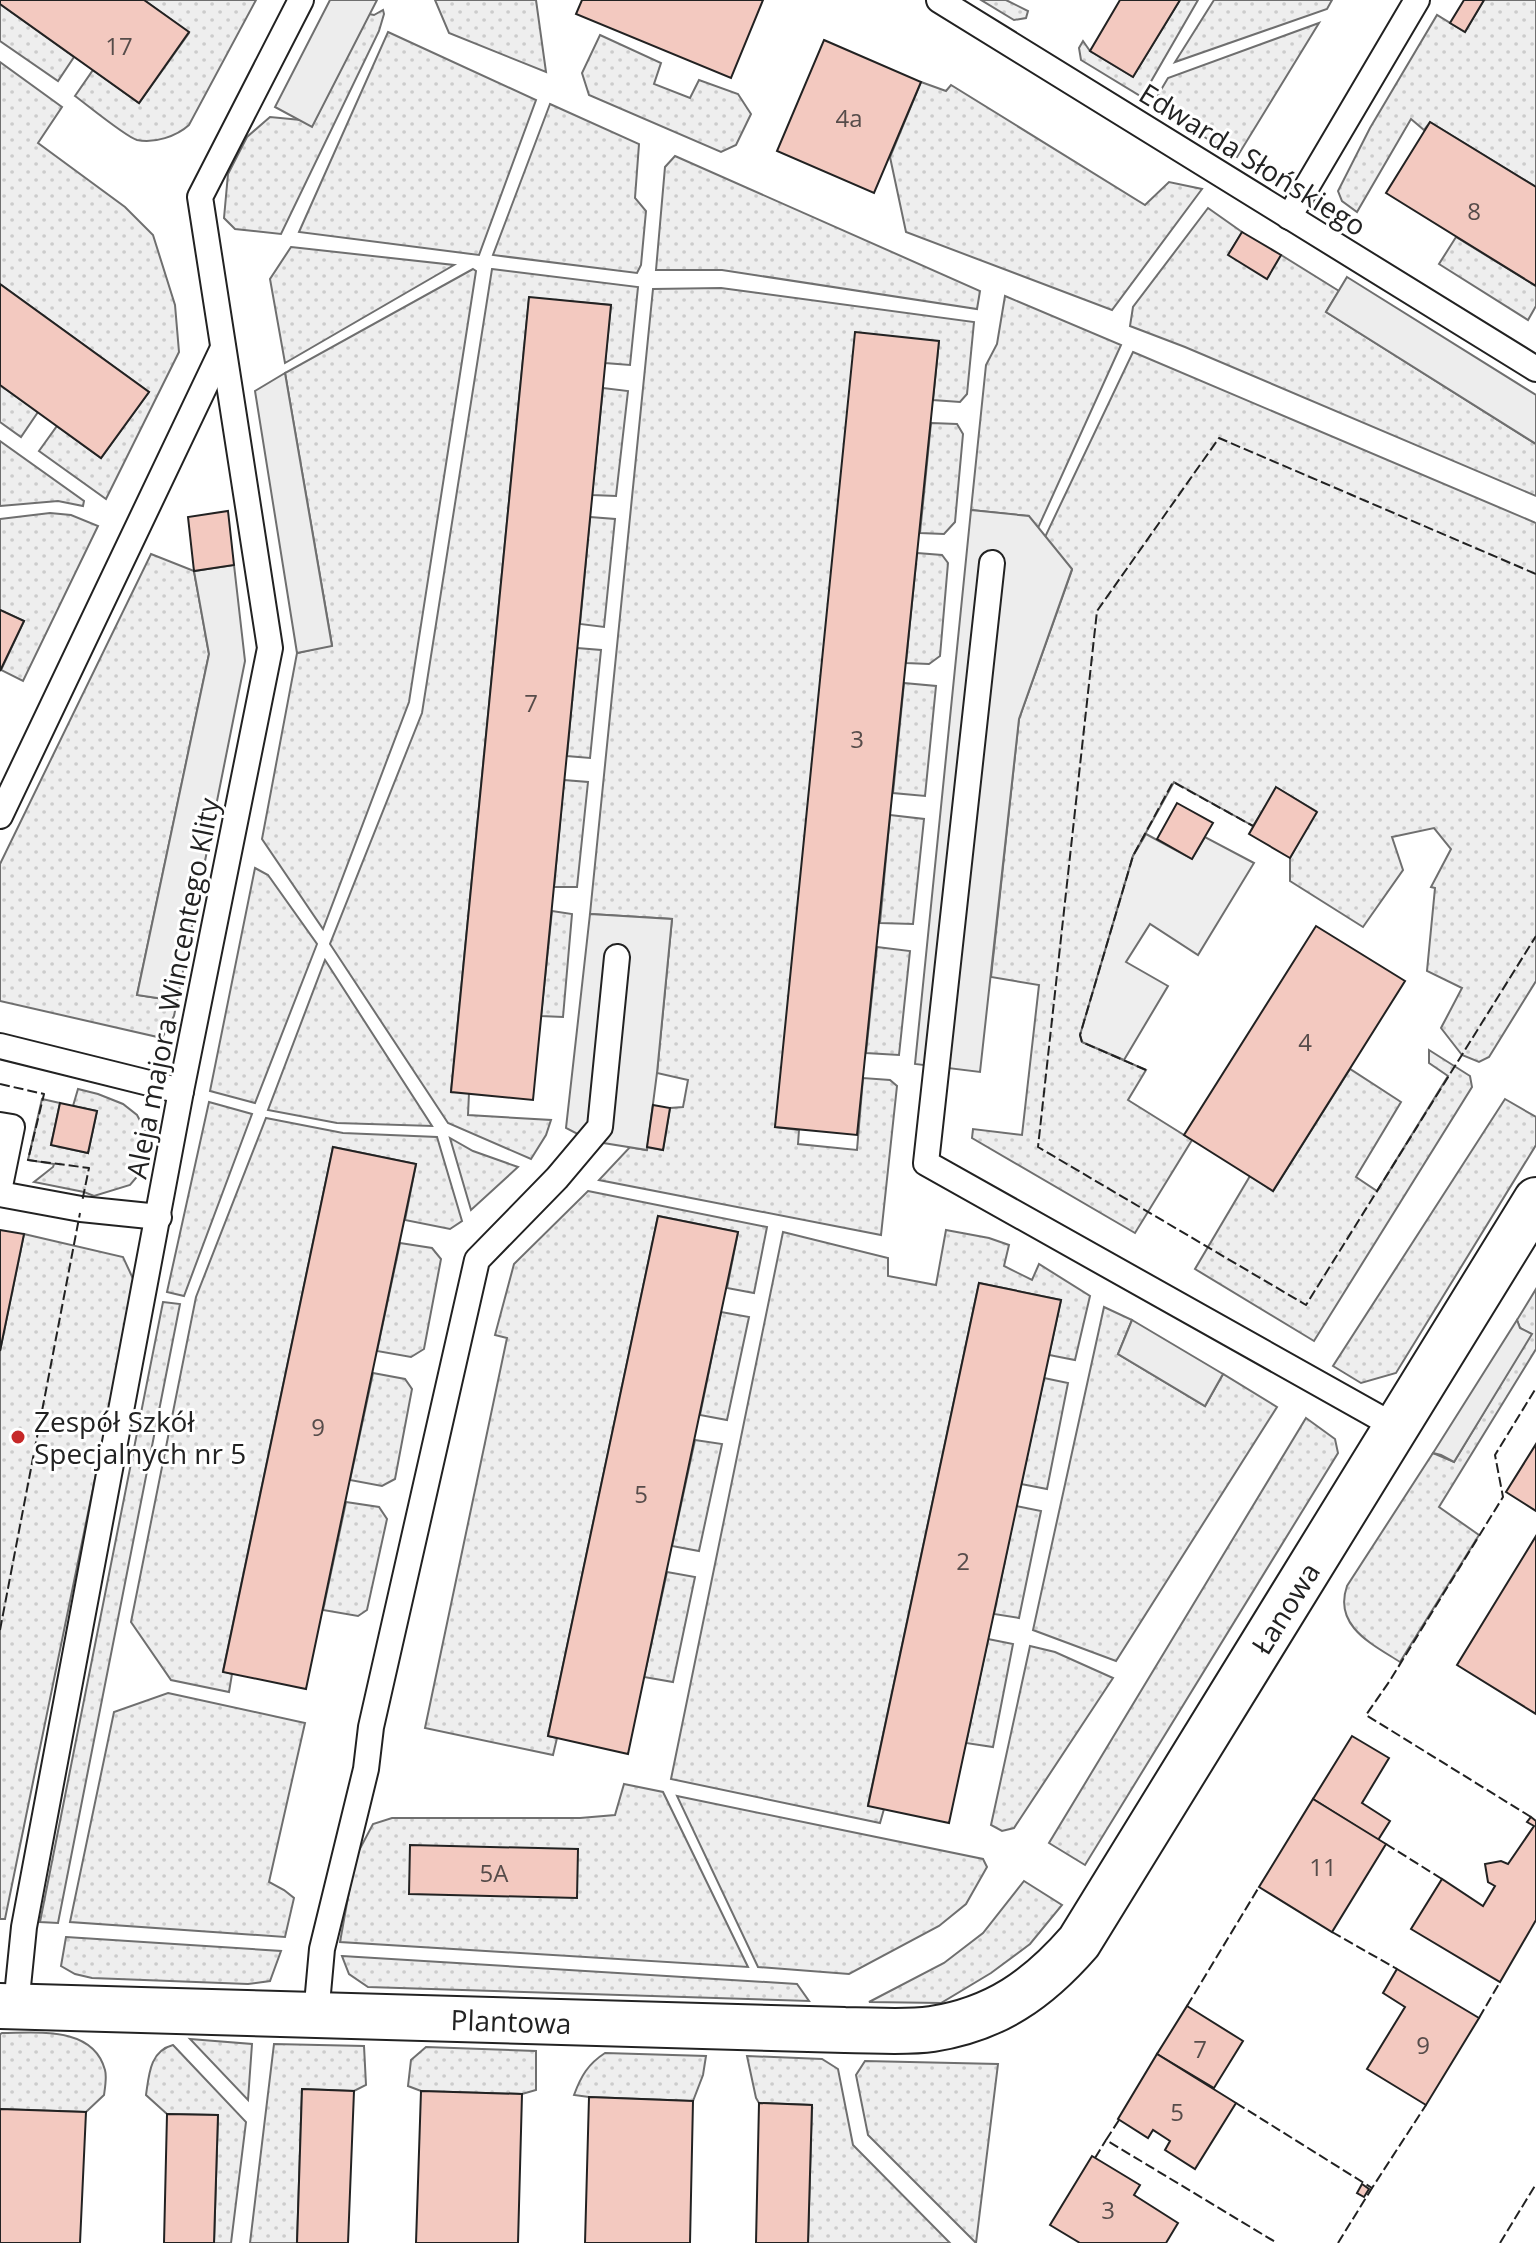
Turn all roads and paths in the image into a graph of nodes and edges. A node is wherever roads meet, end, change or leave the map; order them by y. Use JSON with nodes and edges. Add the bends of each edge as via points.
{"nodes":[{"id":1,"x":301,"y":0,"type":"edge"},
{"id":2,"x":939,"y":0,"type":"edge"},
{"id":3,"x":1417,"y":0,"type":"edge"},
{"id":4,"x":1289,"y":217,"type":"junction"},
{"id":5,"x":223,"y":348,"type":"junction"},
{"id":6,"x":1536,"y":369,"type":"edge"},
{"id":7,"x":992,"y":563,"type":"dead end"},
{"id":8,"x":0,"y":816,"type":"edge"},
{"id":9,"x":617,"y":957,"type":"dead end"},
{"id":10,"x":0,"y":1046,"type":"edge"},
{"id":11,"x":181,"y":1091,"type":"junction"},
{"id":12,"x":0,"y":1125,"type":"edge"},
{"id":13,"x":0,"y":1186,"type":"edge"},
{"id":14,"x":0,"y":1194,"type":"edge"},
{"id":15,"x":1536,"y":1200,"type":"edge"},
{"id":16,"x":159,"y":1217,"type":"junction"},
{"id":17,"x":1396,"y":1427,"type":"junction"},
{"id":18,"x":1016,"y":1999,"type":"joint"},
{"id":19,"x":8,"y":2006,"type":"edge"},
{"id":20,"x":316,"y":2015,"type":"junction"}],
"edges":[{"from":1,"to":5,"type":"lane","name":"Aleja majora Wincentego Klity","via":[[200,197]]},
{"from":2,"to":4,"type":"lane","name":"Edwarda Słońskiego"},
{"from":3,"to":4,"type":"lane"},
{"from":4,"to":6,"type":"lane","name":"Edwarda Słońskiego"},
{"from":5,"to":8,"type":"lane"},
{"from":5,"to":11,"type":"lane","name":"Aleja majora Wincentego Klity","via":[[270,648]]},
{"from":7,"to":17,"type":"lane","via":[[926,1163]]},
{"from":9,"to":20,"type":"lane","via":[[600,1127],[477,1260],[322,1949]]},
{"from":10,"to":11,"type":"lane"},
{"from":11,"to":16,"type":"lane","name":"Aleja majora Wincentego Klity"},
{"from":12,"to":13,"type":"lane","via":[[12,1127]]},
{"from":14,"to":16,"type":"lane"},
{"from":15,"to":17,"type":"street","name":"Łanowa"},
{"from":16,"to":19,"type":"lane","name":"Aleja majora Wincentego Klity"},
{"from":17,"to":18,"type":"street","name":"Łanowa","via":[[1079,1942],[1041,1982]]},
{"from":18,"to":20,"type":"street","name":"Plantowa","via":[[966,2021],[931,2029]]},
{"from":19,"to":20,"type":"street","name":"Plantowa"}]}
